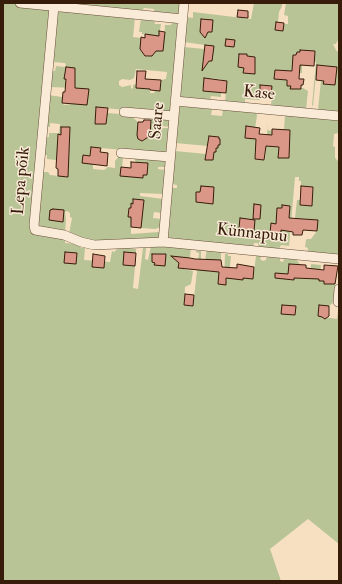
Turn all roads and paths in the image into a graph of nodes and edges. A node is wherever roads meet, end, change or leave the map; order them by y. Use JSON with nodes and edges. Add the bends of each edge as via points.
{"nodes":[{"id":1,"x":20,"y":3,"type":"edge"},
{"id":2,"x":184,"y":3,"type":"edge"},
{"id":3,"x":54,"y":6,"type":"junction"},
{"id":4,"x":183,"y":19,"type":"junction"},
{"id":5,"x":175,"y":102,"type":"junction"},
{"id":6,"x":124,"y":112,"type":"dead end"},
{"id":7,"x":174,"y":116,"type":"junction"},
{"id":8,"x":339,"y":116,"type":"edge"},
{"id":9,"x":121,"y":153,"type":"dead end"},
{"id":10,"x":170,"y":157,"type":"junction"},
{"id":11,"x":163,"y":242,"type":"junction"},
{"id":12,"x":339,"y":259,"type":"edge"},
{"id":13,"x":339,"y":289,"type":"edge"},
{"id":14,"x":338,"y":302,"type":"dead end"}],
"edges":[{"from":1,"to":3,"type":"street"},
{"from":2,"to":4,"type":"street","name":"Saare"},
{"from":3,"to":4,"type":"street"},
{"from":3,"to":11,"type":"street","name":"Lepa põik","via":[[34,228],[37,231],[64,235],[94,245]]},
{"from":4,"to":5,"type":"street","name":"Saare"},
{"from":5,"to":7,"type":"street","name":"Saare"},
{"from":5,"to":8,"type":"street","name":"Kase"},
{"from":6,"to":7,"type":"street"},
{"from":7,"to":10,"type":"street","name":"Saare"},
{"from":9,"to":10,"type":"street"},
{"from":10,"to":11,"type":"street","name":"Saare"},
{"from":11,"to":12,"type":"street","name":"Künnapuu"},
{"from":13,"to":14,"type":"street"}]}
